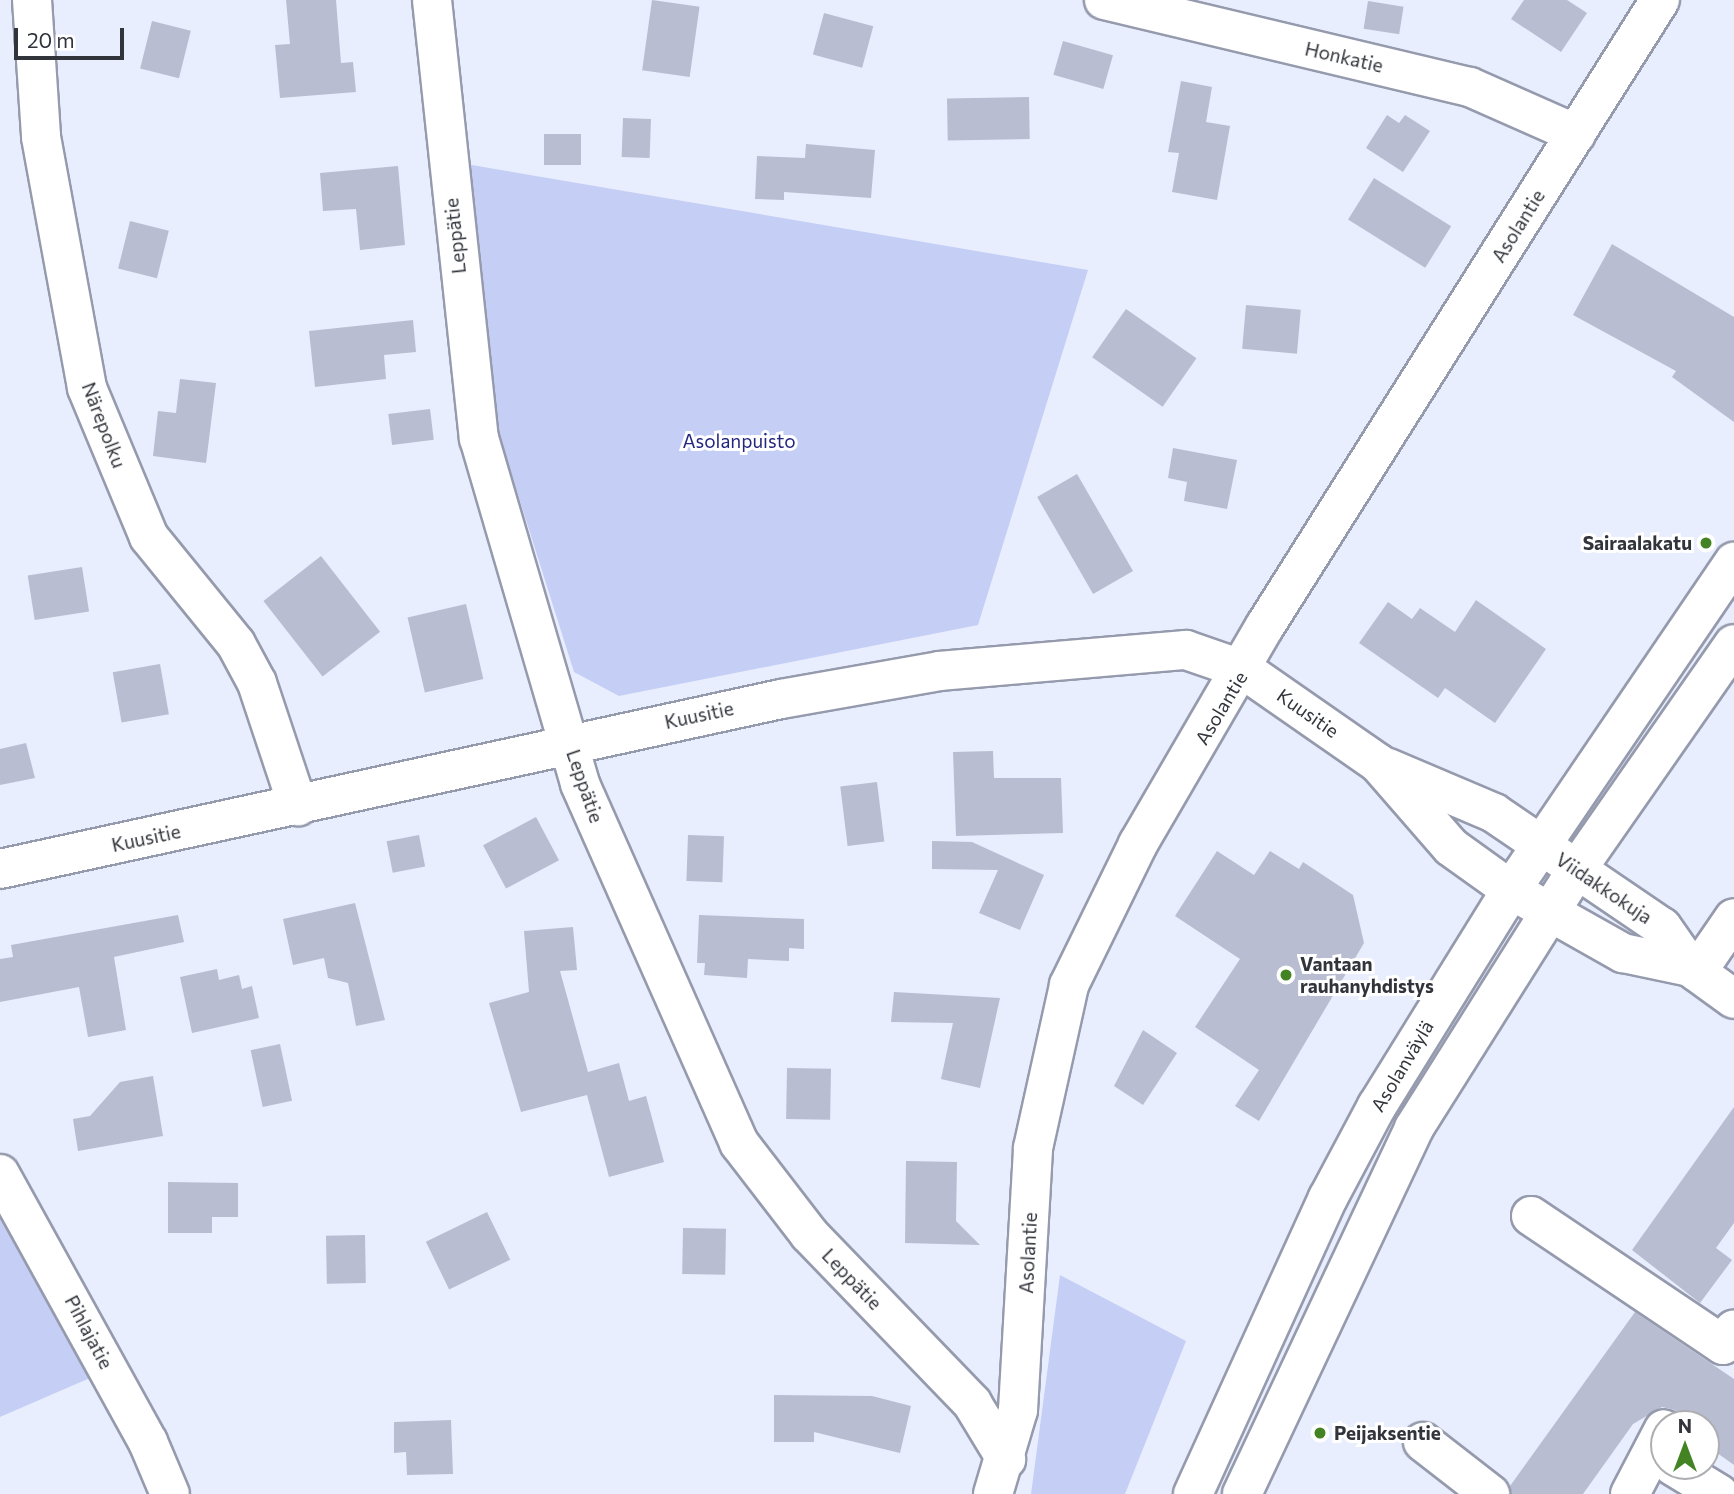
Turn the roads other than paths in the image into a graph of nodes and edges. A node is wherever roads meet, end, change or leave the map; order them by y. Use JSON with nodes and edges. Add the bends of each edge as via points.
{"nodes":[{"id":1,"x":32,"y":0,"type":"edge"},
{"id":2,"x":432,"y":0,"type":"edge"},
{"id":3,"x":1104,"y":0,"type":"edge"},
{"id":4,"x":1660,"y":0,"type":"edge"},
{"id":5,"x":1576,"y":134,"type":"junction"},
{"id":6,"x":1734,"y":562,"type":"edge"},
{"id":7,"x":1734,"y":644,"type":"edge"},
{"id":8,"x":1244,"y":670,"type":"junction"},
{"id":9,"x":569,"y":742,"type":"junction"},
{"id":10,"x":1378,"y":764,"type":"junction"},
{"id":11,"x":298,"y":806,"type":"junction"},
{"id":12,"x":1541,"y":845,"type":"junction"},
{"id":13,"x":0,"y":869,"type":"edge"},
{"id":14,"x":1577,"y":869,"type":"junction"},
{"id":15,"x":1511,"y":890,"type":"junction"},
{"id":16,"x":1549,"y":914,"type":"junction"},
{"id":17,"x":1734,"y":918,"type":"edge"},
{"id":18,"x":1693,"y":970,"type":"junction"},
{"id":19,"x":1734,"y":999,"type":"edge"},
{"id":20,"x":0,"y":1174,"type":"edge"},
{"id":21,"x":1531,"y":1216,"type":"dead end"},
{"id":22,"x":1732,"y":1338,"type":"edge"},
{"id":23,"x":1423,"y":1442,"type":"dead end"},
{"id":24,"x":1650,"y":1464,"type":"edge"},
{"id":25,"x":999,"y":1477,"type":"edge"},
{"id":26,"x":1705,"y":1480,"type":"edge"},
{"id":27,"x":170,"y":1494,"type":"edge"},
{"id":28,"x":1193,"y":1494,"type":"edge"},
{"id":29,"x":1242,"y":1494,"type":"edge"},
{"id":30,"x":1490,"y":1494,"type":"edge"},
{"id":31,"x":1630,"y":1494,"type":"edge"},
{"id":32,"x":1719,"y":1494,"type":"edge"}],
"edges":[{"from":1,"to":11,"type":"street","name":"Närepolku","via":[[41,137],[87,388],[149,537],[236,644],[257,683]]},
{"from":2,"to":9,"type":"street","name":"Leppätie","via":[[479,438]]},
{"from":3,"to":5,"type":"street","name":"Honkatie","via":[[1470,87]]},
{"from":4,"to":5,"type":"street","name":"Asolantie"},
{"from":5,"to":8,"type":"street","name":"Asolantie","via":[[1265,626]]},
{"from":6,"to":12,"type":"street","name":"Asolanväylä"},
{"from":7,"to":14,"type":"street"},
{"from":8,"to":9,"type":"street","name":"Kuusitie","via":[[1186,650],[1080,655],[939,671]]},
{"from":8,"to":10,"type":"street","name":"Kuusitie"},
{"from":8,"to":25,"type":"street","name":"Asolantie","via":[[1138,844],[1069,985],[1034,1148],[1018,1410]]},
{"from":9,"to":11,"type":"street","name":"Kuusitie"},
{"from":9,"to":25,"type":"street","name":"Leppätie","via":[[580,784],[739,1143],[809,1234],[972,1403]]},
{"from":10,"to":12,"type":"street","name":"Kuusitie","via":[[1494,813]]},
{"from":10,"to":15,"type":"street","name":"Kuusitie","via":[[1451,847]]},
{"from":11,"to":13,"type":"street","name":"Kuusitie"},
{"from":12,"to":14,"type":"street","name":"Viidakkokuja"},
{"from":12,"to":15,"type":"street","name":"Asolanväylä"},
{"from":14,"to":16,"type":"street"},
{"from":14,"to":18,"type":"street","name":"Viidakkokuja","via":[[1662,927]]},
{"from":15,"to":16,"type":"street","name":"Kuusitie"},
{"from":15,"to":28,"type":"street","name":"Asolanväylä","via":[[1328,1198]]},
{"from":16,"to":18,"type":"street","name":"Viidakkokuja","via":[[1639,960]]},
{"from":16,"to":29,"type":"street","via":[[1408,1139]]},
{"from":17,"to":18,"type":"street"},
{"from":18,"to":19,"type":"street","name":"Viidakkokuja"},
{"from":20,"to":27,"type":"street","name":"Pihlajatie","via":[[148,1442]]},
{"from":21,"to":22,"type":"street","via":[[1723,1345]]},
{"from":23,"to":30,"type":"street"},
{"from":24,"to":31,"type":"street"},
{"from":26,"to":32,"type":"street"}]}
